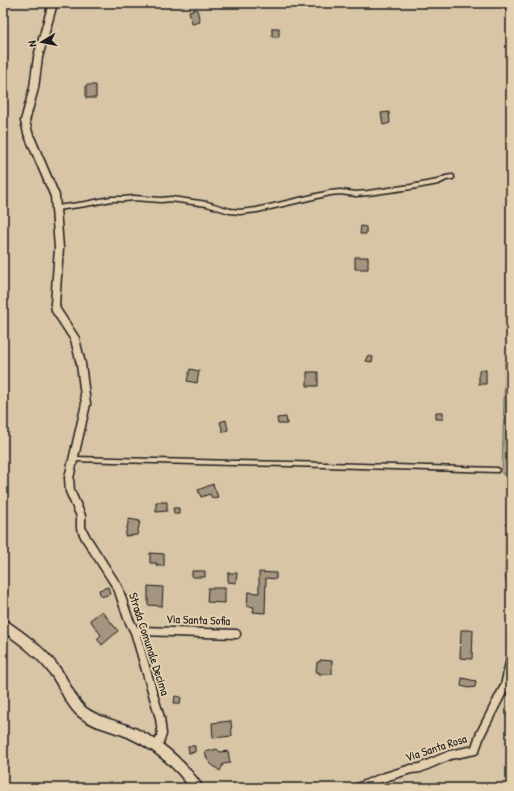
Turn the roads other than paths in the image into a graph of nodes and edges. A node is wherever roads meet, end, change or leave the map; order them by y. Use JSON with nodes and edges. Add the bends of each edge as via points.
{"nodes":[{"id":1,"x":53,"y":3,"type":"edge"},
{"id":2,"x":452,"y":178,"type":"dead end"},
{"id":3,"x":57,"y":208,"type":"junction"},
{"id":4,"x":73,"y":459,"type":"junction"},
{"id":5,"x":497,"y":470,"type":"dead end"},
{"id":6,"x":3,"y":625,"type":"edge"},
{"id":7,"x":135,"y":632,"type":"junction"},
{"id":8,"x":236,"y":634,"type":"dead end"},
{"id":9,"x":511,"y":658,"type":"edge"},
{"id":10,"x":157,"y":747,"type":"junction"},
{"id":11,"x":197,"y":788,"type":"edge"},
{"id":12,"x":357,"y":788,"type":"edge"}],
"edges":[{"from":1,"to":3,"type":"street","name":"Strada Comunale Decima","via":[[38,57],[34,88],[25,121],[55,196]]},
{"from":2,"to":3,"type":"lane","via":[[368,193],[330,193],[240,212],[171,199],[134,198]]},
{"from":3,"to":4,"type":"street","name":"Strada Comunale Decima","via":[[60,248],[55,304],[56,310],[75,339],[86,404]]},
{"from":4,"to":5,"type":"lane"},
{"from":4,"to":7,"type":"street","name":"Strada Comunale Decima","via":[[69,478],[70,491],[81,516],[81,528],[118,588]]},
{"from":6,"to":10,"type":"street","via":[[26,641],[56,672],[79,709],[96,720],[130,732]]},
{"from":7,"to":8,"type":"street","name":"Via Santa Sofia"},
{"from":7,"to":10,"type":"street","name":"Strada Comunale Decima","via":[[160,718],[162,734]]},
{"from":9,"to":12,"type":"street","name":"Via Santa Rosa","via":[[505,686],[475,750],[450,755],[420,768]]},
{"from":10,"to":11,"type":"street","via":[[182,769]]}]}
